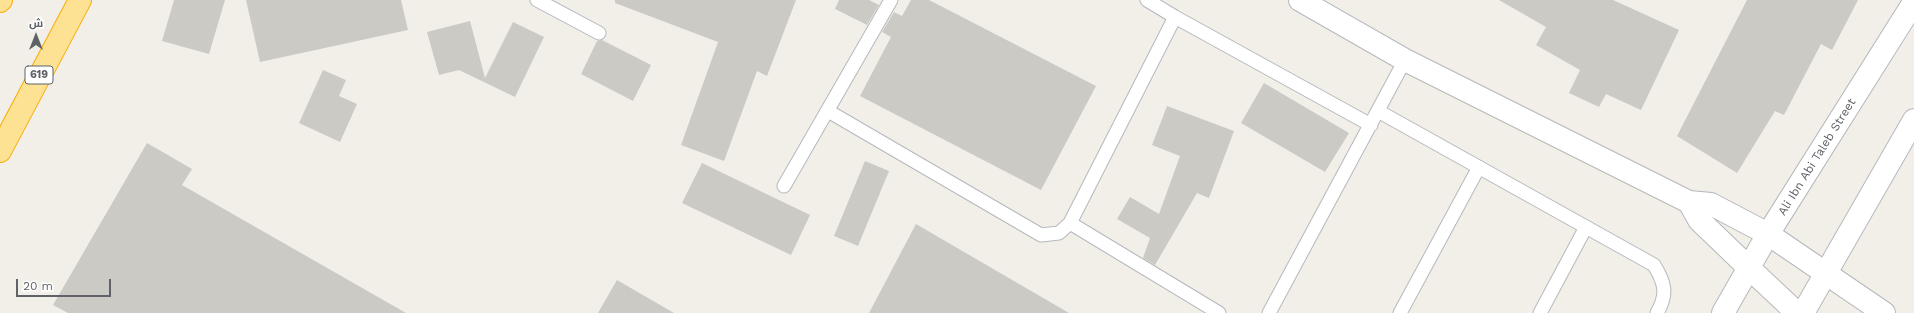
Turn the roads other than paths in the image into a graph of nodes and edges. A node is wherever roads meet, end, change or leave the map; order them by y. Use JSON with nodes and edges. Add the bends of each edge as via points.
{"nodes":[{"id":1,"x":80,"y":0,"type":"edge"},
{"id":2,"x":537,"y":0,"type":"edge"},
{"id":3,"x":891,"y":0,"type":"edge"},
{"id":4,"x":1147,"y":0,"type":"edge"},
{"id":5,"x":1300,"y":0,"type":"edge"},
{"id":6,"x":1914,"y":2,"type":"edge"},
{"id":7,"x":1175,"y":17,"type":"junction"},
{"id":8,"x":600,"y":33,"type":"dead end"},
{"id":9,"x":1405,"y":60,"type":"junction"},
{"id":10,"x":828,"y":111,"type":"junction"},
{"id":11,"x":1378,"y":111,"type":"junction"},
{"id":12,"x":1914,"y":120,"type":"edge"},
{"id":13,"x":1371,"y":125,"type":"junction"},
{"id":14,"x":0,"y":151,"type":"edge"},
{"id":15,"x":1479,"y":167,"type":"junction"},
{"id":16,"x":784,"y":186,"type":"dead end"},
{"id":17,"x":1689,"y":202,"type":"junction"},
{"id":18,"x":1070,"y":223,"type":"junction"},
{"id":19,"x":1586,"y":227,"type":"junction"},
{"id":20,"x":1768,"y":234,"type":"junction"},
{"id":21,"x":1749,"y":268,"type":"junction"},
{"id":22,"x":1825,"y":272,"type":"junction"},
{"id":23,"x":1219,"y":313,"type":"edge"},
{"id":24,"x":1270,"y":313,"type":"edge"},
{"id":25,"x":1400,"y":313,"type":"edge"},
{"id":26,"x":1540,"y":313,"type":"edge"},
{"id":27,"x":1658,"y":313,"type":"edge"},
{"id":28,"x":1723,"y":313,"type":"edge"},
{"id":29,"x":1797,"y":313,"type":"edge"},
{"id":30,"x":1803,"y":313,"type":"edge"},
{"id":31,"x":1884,"y":313,"type":"edge"}],
"edges":[{"from":1,"to":14,"type":"highway","number":"619"},
{"from":2,"to":8,"type":"lane"},
{"from":3,"to":10,"type":"lane"},
{"from":4,"to":7,"type":"lane"},
{"from":5,"to":9,"type":"street"},
{"from":6,"to":20,"type":"street","name":"Ali Ibn Abi Taleb Street"},
{"from":7,"to":13,"type":"lane"},
{"from":7,"to":18,"type":"lane"},
{"from":9,"to":11,"type":"lane"},
{"from":9,"to":17,"type":"street"},
{"from":10,"to":16,"type":"lane"},
{"from":10,"to":18,"type":"lane","via":[[1041,235],[1059,233]]},
{"from":11,"to":13,"type":"lane"},
{"from":11,"to":15,"type":"lane"},
{"from":12,"to":22,"type":"street"},
{"from":13,"to":24,"type":"lane"},
{"from":15,"to":19,"type":"lane"},
{"from":15,"to":25,"type":"lane"},
{"from":17,"to":20,"type":"street","via":[[1711,204]]},
{"from":17,"to":21,"type":"street","via":[[1700,220]]},
{"from":18,"to":23,"type":"lane"},
{"from":19,"to":26,"type":"lane"},
{"from":19,"to":27,"type":"lane","via":[[1654,265],[1664,280],[1663,303]]},
{"from":20,"to":21,"type":"street","name":"Ali Ibn Abi Taleb Street"},
{"from":20,"to":22,"type":"street"},
{"from":21,"to":28,"type":"street","name":"Ali Ibn Abi Taleb Street"},
{"from":21,"to":29,"type":"street"},
{"from":22,"to":30,"type":"street"},
{"from":22,"to":31,"type":"street"}]}
